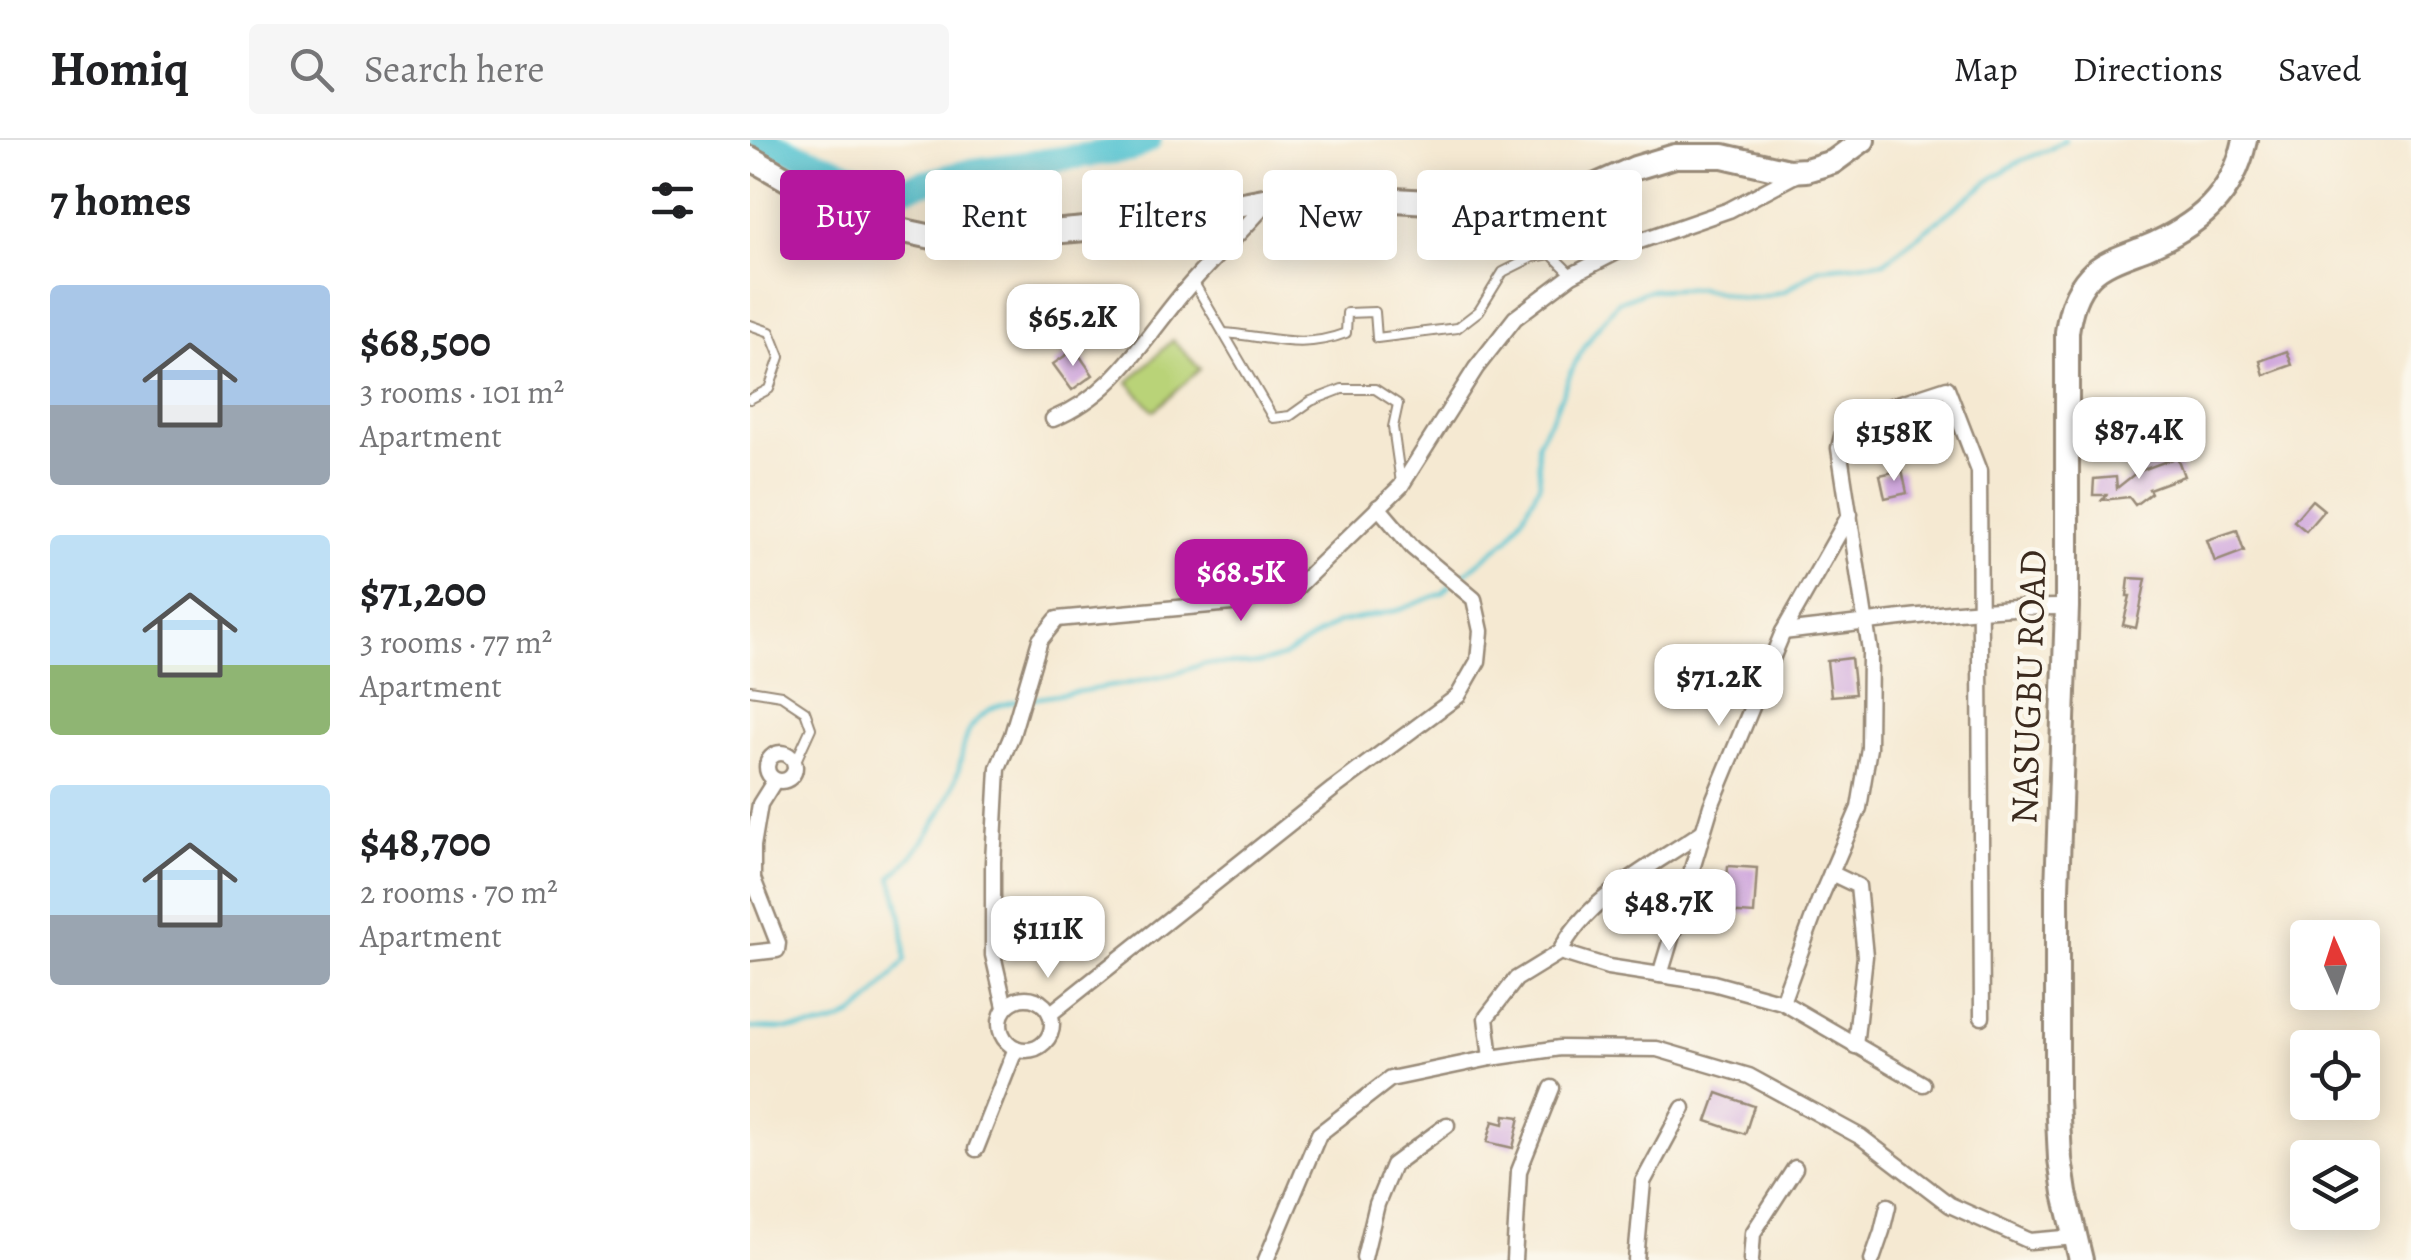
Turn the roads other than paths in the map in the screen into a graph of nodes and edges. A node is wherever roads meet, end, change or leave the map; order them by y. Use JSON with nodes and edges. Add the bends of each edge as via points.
{"nodes":[{"id":1,"x":1863,"y":140,"type":"edge"},
{"id":2,"x":2244,"y":140,"type":"edge"},
{"id":3,"x":750,"y":158,"type":"edge"},
{"id":4,"x":1806,"y":170,"type":"junction"},
{"id":5,"x":1263,"y":200,"type":"edge"},
{"id":6,"x":1397,"y":200,"type":"edge"},
{"id":7,"x":1263,"y":207,"type":"edge"},
{"id":8,"x":1572,"y":275,"type":"junction"},
{"id":9,"x":1192,"y":282,"type":"junction"},
{"id":10,"x":750,"y":325,"type":"edge"},
{"id":11,"x":1223,"y":333,"type":"junction"},
{"id":12,"x":750,"y":399,"type":"edge"},
{"id":13,"x":1052,"y":419,"type":"dead end"},
{"id":14,"x":1401,"y":486,"type":"junction"},
{"id":15,"x":1378,"y":507,"type":"junction"},
{"id":16,"x":1850,"y":513,"type":"junction"},
{"id":17,"x":2067,"y":608,"type":"junction"},
{"id":18,"x":1979,"y":612,"type":"junction"},
{"id":19,"x":1866,"y":623,"type":"junction"},
{"id":20,"x":1782,"y":632,"type":"junction"},
{"id":21,"x":750,"y":690,"type":"edge"},
{"id":22,"x":750,"y":763,"type":"edge"},
{"id":23,"x":795,"y":763,"type":"junction"},
{"id":24,"x":766,"y":765,"type":"junction"},
{"id":25,"x":775,"y":780,"type":"junction"},
{"id":26,"x":1703,"y":832,"type":"junction"},
{"id":27,"x":751,"y":864,"type":"edge"},
{"id":28,"x":1832,"y":873,"type":"junction"},
{"id":29,"x":1560,"y":952,"type":"junction"},
{"id":30,"x":750,"y":953,"type":"edge"},
{"id":31,"x":1660,"y":975,"type":"junction"},
{"id":32,"x":1782,"y":1002,"type":"junction"},
{"id":33,"x":1006,"y":1007,"type":"junction"},
{"id":34,"x":1050,"y":1014,"type":"junction"},
{"id":35,"x":1982,"y":1017,"type":"dead end"},
{"id":36,"x":1855,"y":1046,"type":"junction"},
{"id":37,"x":1016,"y":1048,"type":"junction"},
{"id":38,"x":1491,"y":1058,"type":"junction"},
{"id":39,"x":1922,"y":1084,"type":"dead end"},
{"id":40,"x":1552,"y":1088,"type":"dead end"},
{"id":41,"x":1683,"y":1108,"type":"dead end"},
{"id":42,"x":1447,"y":1125,"type":"dead end"},
{"id":43,"x":976,"y":1149,"type":"dead end"},
{"id":44,"x":1796,"y":1168,"type":"dead end"},
{"id":45,"x":1888,"y":1206,"type":"dead end"},
{"id":46,"x":2078,"y":1248,"type":"edge"},
{"id":47,"x":1365,"y":1259,"type":"edge"},
{"id":48,"x":1266,"y":1260,"type":"edge"},
{"id":49,"x":1514,"y":1260,"type":"edge"},
{"id":50,"x":1636,"y":1260,"type":"edge"},
{"id":51,"x":1751,"y":1260,"type":"edge"},
{"id":52,"x":1872,"y":1260,"type":"edge"}],
"edges":[{"from":1,"to":4,"type":"main road","via":[[1833,162]]},
{"from":2,"to":17,"type":"main road","name":"NASUGBU ROAD","via":[[2240,164],[2214,202],[2178,232],[2102,266],[2074,300],[2067,332]]},
{"from":3,"to":5,"type":"main road","via":[[822,199],[890,228],[936,238],[1154,223]]},
{"from":4,"to":6,"type":"main road","via":[[1696,154],[1656,160],[1557,200]]},
{"from":4,"to":8,"type":"street"},
{"from":7,"to":9,"type":"street"},
{"from":8,"to":11,"type":"lane","via":[[1551,254],[1534,256],[1503,272],[1479,311],[1457,328],[1377,338],[1375,312],[1347,313],[1346,334],[1325,341]]},
{"from":8,"to":14,"type":"street","via":[[1515,318]]},
{"from":9,"to":11,"type":"lane"},
{"from":9,"to":13,"type":"street","via":[[1102,391]]},
{"from":10,"to":12,"type":"lane","via":[[770,332],[780,356],[769,389]]},
{"from":11,"to":14,"type":"lane","via":[[1273,418],[1342,389],[1375,389],[1398,404],[1393,426]]},
{"from":14,"to":15,"type":"street"},
{"from":15,"to":33,"type":"street","via":[[1295,589],[1232,603],[1057,620],[1040,640],[998,768],[993,955]]},
{"from":15,"to":34,"type":"street","via":[[1412,548],[1474,598],[1478,660],[1458,696]]},
{"from":16,"to":18,"type":"street","via":[[1840,448],[1846,421],[1946,388],[1980,471]]},
{"from":16,"to":19,"type":"street"},
{"from":16,"to":20,"type":"street"},
{"from":17,"to":18,"type":"street"},
{"from":17,"to":46,"type":"main road","name":"NASUGBU ROAD","via":[[2057,1098],[2060,1159]]},
{"from":18,"to":19,"type":"street"},
{"from":18,"to":35,"type":"street"},
{"from":19,"to":20,"type":"street"},
{"from":19,"to":28,"type":"street","via":[[1869,748],[1860,808]]},
{"from":20,"to":26,"type":"street"},
{"from":21,"to":23,"type":"lane","via":[[780,695],[805,711],[811,728]]},
{"from":22,"to":24,"type":"street"},
{"from":23,"to":24,"type":"street","via":[[782,752]]},
{"from":23,"to":25,"type":"street","via":[[789,779]]},
{"from":24,"to":25,"type":"street"},
{"from":25,"to":27,"type":"street","via":[[760,804]]},
{"from":26,"to":29,"type":"street","via":[[1606,896],[1568,934]]},
{"from":26,"to":31,"type":"street"},
{"from":27,"to":30,"type":"street","via":[[778,944],[776,950]]},
{"from":28,"to":32,"type":"street"},
{"from":28,"to":36,"type":"street","via":[[1858,886],[1865,956]]},
{"from":29,"to":31,"type":"street"},
{"from":29,"to":38,"type":"street","via":[[1516,978],[1486,1018]]},
{"from":31,"to":32,"type":"street"},
{"from":32,"to":36,"type":"street"},
{"from":33,"to":34,"type":"street","via":[[1030,998]]},
{"from":33,"to":37,"type":"street","via":[[1001,1034]]},
{"from":34,"to":37,"type":"street","via":[[1044,1043]]},
{"from":36,"to":39,"type":"street"},
{"from":37,"to":43,"type":"street"},
{"from":38,"to":46,"type":"street","via":[[1560,1048],[1657,1049],[1750,1076],[1861,1138],[1950,1205],[2030,1241]]},
{"from":38,"to":48,"type":"street","via":[[1390,1079],[1319,1134]]},
{"from":40,"to":49,"type":"street","via":[[1519,1171]]},
{"from":41,"to":50,"type":"street","via":[[1643,1182]]},
{"from":42,"to":47,"type":"street","via":[[1392,1165]]},
{"from":44,"to":51,"type":"street","via":[[1753,1233]]},
{"from":45,"to":52,"type":"street"}]}
